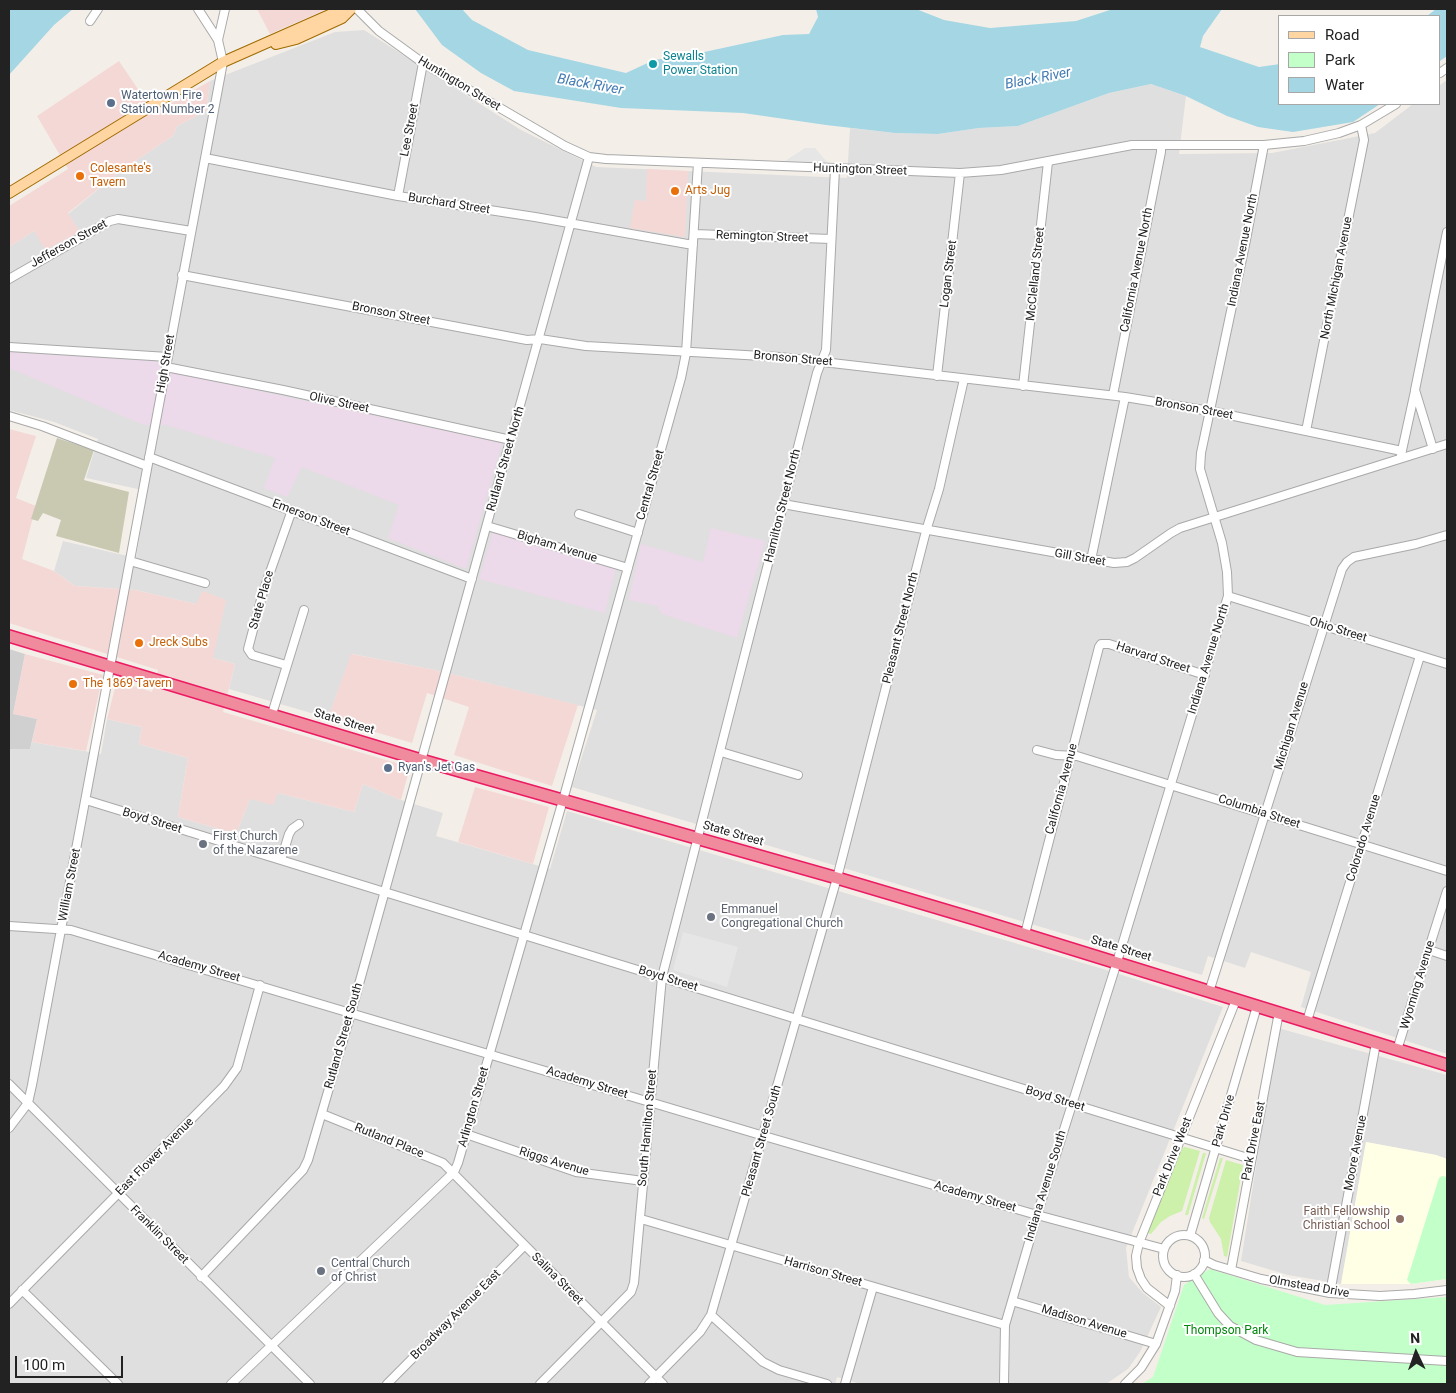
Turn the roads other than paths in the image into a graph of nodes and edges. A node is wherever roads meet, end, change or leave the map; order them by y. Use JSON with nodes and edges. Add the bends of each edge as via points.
{"nodes":[{"id":1,"x":98,"y":9,"type":"edge"},
{"id":2,"x":198,"y":9,"type":"edge"},
{"id":3,"x":225,"y":9,"type":"edge"},
{"id":4,"x":342,"y":9,"type":"edge"},
{"id":5,"x":350,"y":9,"type":"edge"},
{"id":6,"x":357,"y":9,"type":"edge"},
{"id":7,"x":90,"y":21,"type":"dead end"},
{"id":8,"x":218,"y":40,"type":"junction"},
{"id":9,"x":258,"y":48,"type":"junction"},
{"id":10,"x":223,"y":62,"type":"junction"},
{"id":11,"x":423,"y":63,"type":"junction"},
{"id":12,"x":1394,"y":105,"type":"edge"},
{"id":13,"x":1361,"y":125,"type":"junction"},
{"id":14,"x":1161,"y":145,"type":"junction"},
{"id":15,"x":1264,"y":145,"type":"junction"},
{"id":16,"x":589,"y":157,"type":"junction"},
{"id":17,"x":205,"y":158,"type":"junction"},
{"id":18,"x":1048,"y":162,"type":"junction"},
{"id":19,"x":698,"y":164,"type":"junction"},
{"id":20,"x":835,"y":169,"type":"junction"},
{"id":21,"x":960,"y":173,"type":"junction"},
{"id":22,"x":9,"y":193,"type":"edge"},
{"id":23,"x":398,"y":196,"type":"junction"},
{"id":24,"x":571,"y":224,"type":"junction"},
{"id":25,"x":191,"y":231,"type":"junction"},
{"id":26,"x":1447,"y":232,"type":"edge"},
{"id":27,"x":694,"y":234,"type":"junction"},
{"id":28,"x":831,"y":239,"type":"junction"},
{"id":29,"x":693,"y":245,"type":"junction"},
{"id":30,"x":182,"y":275,"type":"junction"},
{"id":31,"x":9,"y":278,"type":"edge"},
{"id":32,"x":540,"y":339,"type":"junction"},
{"id":33,"x":9,"y":347,"type":"edge"},
{"id":34,"x":686,"y":353,"type":"junction"},
{"id":35,"x":168,"y":357,"type":"junction"},
{"id":36,"x":822,"y":362,"type":"junction"},
{"id":37,"x":166,"y":367,"type":"junction"},
{"id":38,"x":937,"y":376,"type":"junction"},
{"id":39,"x":964,"y":379,"type":"junction"},
{"id":40,"x":1023,"y":386,"type":"junction"},
{"id":41,"x":1415,"y":390,"type":"junction"},
{"id":42,"x":1113,"y":396,"type":"junction"},
{"id":43,"x":1125,"y":397,"type":"junction"},
{"id":44,"x":1210,"y":411,"type":"junction"},
{"id":45,"x":9,"y":416,"type":"edge"},
{"id":46,"x":1306,"y":431,"type":"junction"},
{"id":47,"x":511,"y":440,"type":"junction"},
{"id":48,"x":1447,"y":444,"type":"edge"},
{"id":49,"x":1433,"y":449,"type":"junction"},
{"id":50,"x":1402,"y":451,"type":"junction"},
{"id":51,"x":149,"y":457,"type":"junction"},
{"id":52,"x":1400,"y":460,"type":"junction"},
{"id":53,"x":147,"y":466,"type":"junction"},
{"id":54,"x":783,"y":504,"type":"junction"},
{"id":55,"x":292,"y":510,"type":"junction"},
{"id":56,"x":579,"y":514,"type":"dead end"},
{"id":57,"x":1215,"y":518,"type":"junction"},
{"id":58,"x":487,"y":526,"type":"junction"},
{"id":59,"x":926,"y":531,"type":"junction"},
{"id":60,"x":638,"y":533,"type":"junction"},
{"id":61,"x":1447,"y":535,"type":"edge"},
{"id":62,"x":1091,"y":560,"type":"junction"},
{"id":63,"x":130,"y":562,"type":"junction"},
{"id":64,"x":628,"y":568,"type":"junction"},
{"id":65,"x":472,"y":579,"type":"junction"},
{"id":66,"x":205,"y":583,"type":"dead end"},
{"id":67,"x":1228,"y":596,"type":"junction"},
{"id":68,"x":304,"y":610,"type":"dead end"},
{"id":69,"x":1323,"y":626,"type":"junction"},
{"id":70,"x":9,"y":636,"type":"edge"},
{"id":71,"x":1101,"y":644,"type":"joint"},
{"id":72,"x":1420,"y":656,"type":"junction"},
{"id":73,"x":1447,"y":664,"type":"edge"},
{"id":74,"x":286,"y":665,"type":"junction"},
{"id":75,"x":110,"y":666,"type":"junction"},
{"id":76,"x":1205,"y":675,"type":"junction"},
{"id":77,"x":272,"y":714,"type":"junction"},
{"id":78,"x":1037,"y":750,"type":"dead end"},
{"id":79,"x":721,"y":752,"type":"junction"},
{"id":80,"x":1071,"y":755,"type":"junction"},
{"id":81,"x":421,"y":760,"type":"junction"},
{"id":82,"x":798,"y":775,"type":"dead end"},
{"id":83,"x":1171,"y":784,"type":"junction"},
{"id":84,"x":86,"y":800,"type":"junction"},
{"id":85,"x":563,"y":800,"type":"junction"},
{"id":86,"x":1265,"y":814,"type":"junction"},
{"id":87,"x":298,"y":824,"type":"dead end"},
{"id":88,"x":698,"y":838,"type":"junction"},
{"id":89,"x":1362,"y":844,"type":"junction"},
{"id":90,"x":281,"y":860,"type":"junction"},
{"id":91,"x":1447,"y":871,"type":"edge"},
{"id":92,"x":837,"y":878,"type":"junction"},
{"id":93,"x":1447,"y":891,"type":"edge"},
{"id":94,"x":385,"y":892,"type":"junction"},
{"id":95,"x":9,"y":926,"type":"edge"},
{"id":96,"x":62,"y":928,"type":"junction"},
{"id":97,"x":1025,"y":934,"type":"junction"},
{"id":98,"x":524,"y":935,"type":"junction"},
{"id":99,"x":1429,"y":950,"type":"junction"},
{"id":100,"x":1447,"y":956,"type":"edge"},
{"id":101,"x":1117,"y":962,"type":"junction"},
{"id":102,"x":662,"y":977,"type":"junction"},
{"id":103,"x":260,"y":985,"type":"junction"},
{"id":104,"x":1209,"y":992,"type":"junction"},
{"id":105,"x":1236,"y":1000,"type":"junction"},
{"id":106,"x":1257,"y":1006,"type":"junction"},
{"id":107,"x":1279,"y":1012,"type":"junction"},
{"id":108,"x":351,"y":1013,"type":"junction"},
{"id":109,"x":796,"y":1019,"type":"junction"},
{"id":110,"x":1307,"y":1021,"type":"junction"},
{"id":111,"x":1376,"y":1043,"type":"junction"},
{"id":112,"x":1398,"y":1050,"type":"junction"},
{"id":113,"x":489,"y":1054,"type":"junction"},
{"id":114,"x":1447,"y":1066,"type":"edge"},
{"id":115,"x":9,"y":1084,"type":"edge"},
{"id":116,"x":651,"y":1102,"type":"junction"},
{"id":117,"x":28,"y":1103,"type":"junction"},
{"id":118,"x":1072,"y":1104,"type":"junction"},
{"id":119,"x":322,"y":1114,"type":"junction"},
{"id":120,"x":9,"y":1128,"type":"edge"},
{"id":121,"x":466,"y":1134,"type":"junction"},
{"id":122,"x":764,"y":1136,"type":"junction"},
{"id":123,"x":1180,"y":1138,"type":"junction"},
{"id":124,"x":1216,"y":1149,"type":"junction"},
{"id":125,"x":1251,"y":1159,"type":"junction"},
{"id":126,"x":454,"y":1172,"type":"junction"},
{"id":127,"x":643,"y":1180,"type":"junction"},
{"id":128,"x":118,"y":1194,"type":"junction"},
{"id":129,"x":1037,"y":1215,"type":"junction"},
{"id":130,"x":640,"y":1219,"type":"junction"},
{"id":131,"x":1190,"y":1236,"type":"junction"},
{"id":132,"x":1139,"y":1243,"type":"junction"},
{"id":133,"x":731,"y":1245,"type":"junction"},
{"id":134,"x":524,"y":1246,"type":"junction"},
{"id":135,"x":1164,"y":1250,"type":"junction"},
{"id":136,"x":1204,"y":1260,"type":"junction"},
{"id":137,"x":1231,"y":1270,"type":"junction"},
{"id":138,"x":1194,"y":1274,"type":"junction"},
{"id":139,"x":1177,"y":1275,"type":"junction"},
{"id":140,"x":201,"y":1277,"type":"junction"},
{"id":141,"x":873,"y":1287,"type":"junction"},
{"id":142,"x":22,"y":1290,"type":"junction"},
{"id":143,"x":1447,"y":1290,"type":"edge"},
{"id":144,"x":1330,"y":1293,"type":"junction"},
{"id":145,"x":1012,"y":1300,"type":"junction"},
{"id":146,"x":9,"y":1304,"type":"edge"},
{"id":147,"x":1170,"y":1306,"type":"junction"},
{"id":148,"x":711,"y":1315,"type":"junction"},
{"id":149,"x":602,"y":1323,"type":"junction"},
{"id":150,"x":1005,"y":1325,"type":"junction"},
{"id":151,"x":1156,"y":1344,"type":"junction"},
{"id":152,"x":271,"y":1346,"type":"junction"},
{"id":153,"x":1447,"y":1361,"type":"edge"},
{"id":154,"x":656,"y":1378,"type":"junction"},
{"id":155,"x":118,"y":1384,"type":"edge"},
{"id":156,"x":231,"y":1384,"type":"edge"},
{"id":157,"x":310,"y":1384,"type":"edge"},
{"id":158,"x":388,"y":1384,"type":"edge"},
{"id":159,"x":540,"y":1384,"type":"edge"},
{"id":160,"x":649,"y":1384,"type":"edge"},
{"id":161,"x":663,"y":1384,"type":"edge"},
{"id":162,"x":827,"y":1384,"type":"edge"},
{"id":163,"x":845,"y":1384,"type":"edge"},
{"id":164,"x":1004,"y":1384,"type":"edge"},
{"id":165,"x":1125,"y":1384,"type":"edge"}],
"edges":[{"from":1,"to":7,"type":"street"},
{"from":2,"to":8,"type":"street"},
{"from":3,"to":8,"type":"street"},
{"from":4,"to":9,"type":"main road"},
{"from":5,"to":9,"type":"main road","via":[[342,18],[296,39]]},
{"from":6,"to":11,"type":"street","name":"Huntington Street","via":[[379,31]]},
{"from":8,"to":10,"type":"street"},
{"from":9,"to":10,"type":"main road"},
{"from":10,"to":17,"type":"street","name":"High Street"},
{"from":10,"to":22,"type":"main road"},
{"from":11,"to":16,"type":"street","name":"Huntington Street"},
{"from":11,"to":23,"type":"street","name":"Lee Street"},
{"from":12,"to":13,"type":"street","name":"Huntington Street"},
{"from":13,"to":15,"type":"street","name":"Huntington Street","via":[[1304,141]]},
{"from":13,"to":46,"type":"street","name":"North Michigan Avenue","via":[[1364,140]]},
{"from":14,"to":15,"type":"street","name":"Huntington Street"},
{"from":14,"to":18,"type":"street","name":"Huntington Street","via":[[1114,147]]},
{"from":14,"to":42,"type":"street","name":"California Avenue North"},
{"from":15,"to":44,"type":"street","name":"Indiana Avenue North"},
{"from":16,"to":19,"type":"street","name":"Huntington Street"},
{"from":16,"to":24,"type":"street","name":"Rutland Street North"},
{"from":17,"to":23,"type":"street","name":"Burchard Street"},
{"from":17,"to":25,"type":"street","name":"High Street"},
{"from":18,"to":21,"type":"street","name":"Huntington Street"},
{"from":18,"to":40,"type":"street","name":"McClelland Street"},
{"from":19,"to":20,"type":"street","name":"Huntington Street"},
{"from":19,"to":27,"type":"street","name":"Central Street"},
{"from":20,"to":21,"type":"street","name":"Huntington Street"},
{"from":20,"to":28,"type":"street","name":"Hamilton Street North"},
{"from":21,"to":38,"type":"street","name":"Logan Street"},
{"from":23,"to":24,"type":"street","name":"Burchard Street"},
{"from":24,"to":29,"type":"street","name":"Burchard Street"},
{"from":24,"to":32,"type":"street","name":"Rutland Street North"},
{"from":25,"to":30,"type":"street","name":"High Street"},
{"from":25,"to":31,"type":"street","name":"Jefferson Street","via":[[110,221]]},
{"from":26,"to":41,"type":"street"},
{"from":27,"to":28,"type":"street","name":"Remington Street"},
{"from":27,"to":29,"type":"street","name":"Central Street"},
{"from":28,"to":36,"type":"street","name":"Hamilton Street North","via":[[826,350]]},
{"from":29,"to":34,"type":"street","name":"Central Street"},
{"from":30,"to":32,"type":"street","name":"Bronson Street","via":[[527,340]]},
{"from":30,"to":35,"type":"street","name":"High Street"},
{"from":32,"to":34,"type":"street","name":"Bronson Street","via":[[586,346]]},
{"from":32,"to":47,"type":"street","name":"Rutland Street North"},
{"from":33,"to":35,"type":"street"},
{"from":34,"to":36,"type":"street","name":"Bronson Street"},
{"from":34,"to":60,"type":"street","name":"Central Street"},
{"from":35,"to":37,"type":"street","name":"High Street"},
{"from":36,"to":38,"type":"street","name":"Bronson Street"},
{"from":36,"to":54,"type":"street","name":"Hamilton Street North"},
{"from":37,"to":47,"type":"street","name":"Olive Street"},
{"from":37,"to":51,"type":"street","name":"High Street"},
{"from":38,"to":39,"type":"street","name":"Bronson Street"},
{"from":39,"to":40,"type":"street","name":"Bronson Street"},
{"from":39,"to":59,"type":"street","name":"Pleasant Street North"},
{"from":40,"to":42,"type":"street","name":"Bronson Street"},
{"from":41,"to":49,"type":"street"},
{"from":41,"to":50,"type":"street"},
{"from":42,"to":43,"type":"street","name":"Bronson Street"},
{"from":43,"to":44,"type":"street","name":"Bronson Street"},
{"from":43,"to":62,"type":"street"},
{"from":44,"to":46,"type":"street","name":"Bronson Street"},
{"from":44,"to":57,"type":"street","name":"Indiana Avenue North","via":[[1200,469]]},
{"from":45,"to":53,"type":"street"},
{"from":46,"to":50,"type":"street","name":"Bronson Street"},
{"from":47,"to":58,"type":"street","name":"Rutland Street North"},
{"from":48,"to":49,"type":"street","name":"Gill Street"},
{"from":49,"to":52,"type":"street","name":"Gill Street"},
{"from":50,"to":52,"type":"street"},
{"from":51,"to":53,"type":"street","name":"High Street"},
{"from":51,"to":55,"type":"street","name":"Emerson Street"},
{"from":52,"to":57,"type":"street","name":"Gill Street"},
{"from":53,"to":63,"type":"street","name":"High Street"},
{"from":54,"to":59,"type":"street","name":"Gill Street"},
{"from":54,"to":79,"type":"street","name":"Hamilton Street North"},
{"from":55,"to":65,"type":"street","name":"Emerson Street"},
{"from":55,"to":74,"type":"street","name":"State Place","via":[[263,592],[248,649],[252,655]]},
{"from":56,"to":60,"type":"street"},
{"from":57,"to":62,"type":"street","name":"Gill Street","via":[[1180,528],[1127,562]]},
{"from":57,"to":67,"type":"street","name":"Indiana Avenue North","via":[[1227,572]]},
{"from":58,"to":64,"type":"street","name":"Bigham Avenue"},
{"from":58,"to":65,"type":"street","name":"Rutland Street North"},
{"from":59,"to":62,"type":"street","name":"Gill Street"},
{"from":59,"to":92,"type":"street","name":"Pleasant Street North"},
{"from":60,"to":64,"type":"street","name":"Central Street"},
{"from":61,"to":69,"type":"street","name":"Michigan Avenue","via":[[1361,554],[1347,562]]},
{"from":63,"to":66,"type":"street"},
{"from":63,"to":75,"type":"street","name":"High Street"},
{"from":64,"to":85,"type":"street","name":"Central Street"},
{"from":65,"to":81,"type":"street","name":"Rutland Street North"},
{"from":67,"to":69,"type":"street","name":"Ohio Street"},
{"from":67,"to":76,"type":"street","name":"Indiana Avenue North"},
{"from":68,"to":74,"type":"street"},
{"from":69,"to":72,"type":"street","name":"Ohio Street"},
{"from":69,"to":86,"type":"street","name":"Michigan Avenue"},
{"from":70,"to":75,"type":"highway","name":"State Street"},
{"from":71,"to":76,"type":"street","name":"Harvard Street"},
{"from":71,"to":80,"type":"street","name":"California Avenue"},
{"from":72,"to":73,"type":"street","name":"Ohio Street"},
{"from":72,"to":89,"type":"street","name":"Colorado Avenue"},
{"from":74,"to":77,"type":"street"},
{"from":75,"to":77,"type":"highway","name":"State Street"},
{"from":75,"to":84,"type":"street","name":"William Street"},
{"from":76,"to":83,"type":"street","name":"Indiana Avenue North"},
{"from":77,"to":81,"type":"highway","name":"State Street"},
{"from":78,"to":80,"type":"street","name":"Columbia Street"},
{"from":79,"to":82,"type":"street"},
{"from":79,"to":88,"type":"street","name":"Hamilton Street North"},
{"from":80,"to":83,"type":"street","name":"Columbia Street"},
{"from":80,"to":97,"type":"street","name":"California Avenue"},
{"from":81,"to":85,"type":"highway","name":"State Street"},
{"from":81,"to":94,"type":"street","name":"Rutland Street South"},
{"from":83,"to":86,"type":"street","name":"Columbia Street"},
{"from":83,"to":101,"type":"street","name":"Indiana Avenue North"},
{"from":84,"to":90,"type":"street","name":"Boyd Street"},
{"from":84,"to":96,"type":"street","name":"William Street"},
{"from":85,"to":88,"type":"highway","name":"State Street"},
{"from":85,"to":98,"type":"street","name":"Arlington Street"},
{"from":86,"to":89,"type":"street","name":"Columbia Street"},
{"from":86,"to":104,"type":"street","name":"Michigan Avenue"},
{"from":87,"to":90,"type":"street","via":[[289,834]]},
{"from":88,"to":92,"type":"highway","name":"State Street"},
{"from":88,"to":102,"type":"street","name":"South Hamilton Street"},
{"from":89,"to":91,"type":"street","name":"Columbia Street"},
{"from":89,"to":110,"type":"street","name":"Colorado Avenue"},
{"from":90,"to":94,"type":"street","name":"Boyd Street"},
{"from":92,"to":97,"type":"highway","name":"State Street"},
{"from":92,"to":109,"type":"street","name":"Pleasant Street South"},
{"from":93,"to":99,"type":"street","name":"Wyoming Avenue"},
{"from":94,"to":98,"type":"street","name":"Boyd Street"},
{"from":94,"to":108,"type":"street","name":"Rutland Street South"},
{"from":95,"to":96,"type":"street","name":"Academy Street"},
{"from":96,"to":103,"type":"street","name":"Academy Street"},
{"from":96,"to":117,"type":"street","name":"William Street"},
{"from":97,"to":101,"type":"highway","name":"State Street"},
{"from":98,"to":102,"type":"street","name":"Boyd Street"},
{"from":98,"to":113,"type":"street","name":"Arlington Street"},
{"from":99,"to":100,"type":"street"},
{"from":99,"to":112,"type":"street","name":"Wyoming Avenue"},
{"from":101,"to":104,"type":"highway","name":"State Street"},
{"from":101,"to":118,"type":"street","name":"Indiana Avenue South"},
{"from":102,"to":109,"type":"street","name":"Boyd Street"},
{"from":102,"to":116,"type":"street","name":"South Hamilton Street"},
{"from":103,"to":108,"type":"street","name":"Academy Street"},
{"from":103,"to":128,"type":"street","name":"East Flower Avenue","via":[[237,1068],[224,1086]]},
{"from":104,"to":105,"type":"highway","name":"State Street"},
{"from":105,"to":106,"type":"highway","name":"State Street"},
{"from":105,"to":123,"type":"street","name":"Park Drive West"},
{"from":106,"to":107,"type":"highway","name":"State Street"},
{"from":106,"to":124,"type":"street","name":"Park Drive"},
{"from":107,"to":110,"type":"highway","name":"State Street"},
{"from":107,"to":125,"type":"street","name":"Park Drive East"},
{"from":108,"to":113,"type":"street","name":"Academy Street"},
{"from":108,"to":119,"type":"street","name":"Rutland Street South"},
{"from":109,"to":118,"type":"street","name":"Boyd Street"},
{"from":109,"to":122,"type":"street","name":"Pleasant Street South"},
{"from":110,"to":111,"type":"highway","name":"State Street"},
{"from":111,"to":112,"type":"highway","name":"State Street"},
{"from":111,"to":144,"type":"street","name":"Moore Avenue"},
{"from":112,"to":114,"type":"highway","name":"State Street"},
{"from":113,"to":116,"type":"street","name":"Academy Street"},
{"from":113,"to":121,"type":"street","name":"Arlington Street"},
{"from":115,"to":117,"type":"street","name":"Franklin Street"},
{"from":116,"to":122,"type":"street","name":"Academy Street"},
{"from":116,"to":127,"type":"street","name":"South Hamilton Street"},
{"from":117,"to":120,"type":"street"},
{"from":117,"to":128,"type":"street","name":"Franklin Street"},
{"from":118,"to":123,"type":"street","name":"Boyd Street"},
{"from":118,"to":129,"type":"street","name":"Indiana Avenue South"},
{"from":119,"to":126,"type":"street","name":"Rutland Place","via":[[443,1163]]},
{"from":119,"to":140,"type":"street","name":"Rutland Street South","via":[[304,1170]]},
{"from":121,"to":126,"type":"street","name":"Arlington Street"},
{"from":121,"to":127,"type":"street","name":"Riggs Avenue","via":[[576,1172]]},
{"from":122,"to":129,"type":"street","name":"Academy Street"},
{"from":122,"to":133,"type":"street","name":"Pleasant Street South"},
{"from":123,"to":124,"type":"street","name":"Boyd Street"},
{"from":123,"to":132,"type":"street","name":"Park Drive West"},
{"from":124,"to":125,"type":"street","name":"Boyd Street"},
{"from":124,"to":131,"type":"street","name":"Park Drive"},
{"from":125,"to":137,"type":"street","name":"Park Drive East"},
{"from":126,"to":134,"type":"street","name":"Salina Street"},
{"from":126,"to":152,"type":"street","name":"Arlington Street"},
{"from":127,"to":130,"type":"street","name":"South Hamilton Street"},
{"from":128,"to":140,"type":"street","name":"Franklin Street"},
{"from":128,"to":142,"type":"street","name":"East Flower Avenue"},
{"from":129,"to":132,"type":"street","name":"Academy Street"},
{"from":129,"to":145,"type":"street","name":"Indiana Avenue South"},
{"from":130,"to":133,"type":"street","name":"Harrison Street"},
{"from":130,"to":149,"type":"street","name":"South Hamilton Street","via":[[636,1277],[631,1292]]},
{"from":131,"to":135,"type":"street","via":[[1171,1239]]},
{"from":131,"to":136,"type":"street","via":[[1200,1242]]},
{"from":132,"to":135,"type":"street","name":"Academy Street"},
{"from":132,"to":147,"type":"street","name":"Park Drive West","via":[[1136,1256],[1141,1279]]},
{"from":133,"to":141,"type":"street","name":"Harrison Street"},
{"from":133,"to":148,"type":"street","name":"Pleasant Street South"},
{"from":134,"to":149,"type":"street","name":"Salina Street"},
{"from":134,"to":158,"type":"street","name":"Broadway Avenue East"},
{"from":135,"to":139,"type":"street","via":[[1167,1268]]},
{"from":136,"to":137,"type":"street","name":"Olmstead Drive"},
{"from":136,"to":138,"type":"street"},
{"from":137,"to":144,"type":"street","name":"Olmstead Drive"},
{"from":138,"to":139,"type":"street"},
{"from":138,"to":153,"type":"street","via":[[1218,1313],[1232,1327],[1256,1340],[1296,1352]]},
{"from":139,"to":147,"type":"street"},
{"from":140,"to":152,"type":"street","name":"Franklin Street"},
{"from":141,"to":150,"type":"street","name":"Harrison Street"},
{"from":141,"to":163,"type":"street"},
{"from":142,"to":146,"type":"street","name":"East Flower Avenue"},
{"from":142,"to":155,"type":"street"},
{"from":143,"to":144,"type":"street","name":"Olmstead Drive","via":[[1380,1296]]},
{"from":145,"to":150,"type":"street","name":"Indiana Avenue South"},
{"from":145,"to":151,"type":"street","name":"Madison Avenue"},
{"from":147,"to":151,"type":"street"},
{"from":148,"to":154,"type":"street","name":"Pleasant Street South","via":[[700,1332]]},
{"from":148,"to":162,"type":"street","via":[[763,1362]]},
{"from":149,"to":154,"type":"street","name":"Salina Street"},
{"from":149,"to":159,"type":"street","name":"South Hamilton Street"},
{"from":150,"to":164,"type":"street","name":"Indiana Avenue South"},
{"from":151,"to":165,"type":"street","via":[[1141,1368]]},
{"from":152,"to":156,"type":"street","name":"Arlington Street"},
{"from":152,"to":157,"type":"street","name":"Franklin Street"},
{"from":154,"to":160,"type":"street","name":"Pleasant Street South"},
{"from":154,"to":161,"type":"street","name":"Salina Street"}]}
